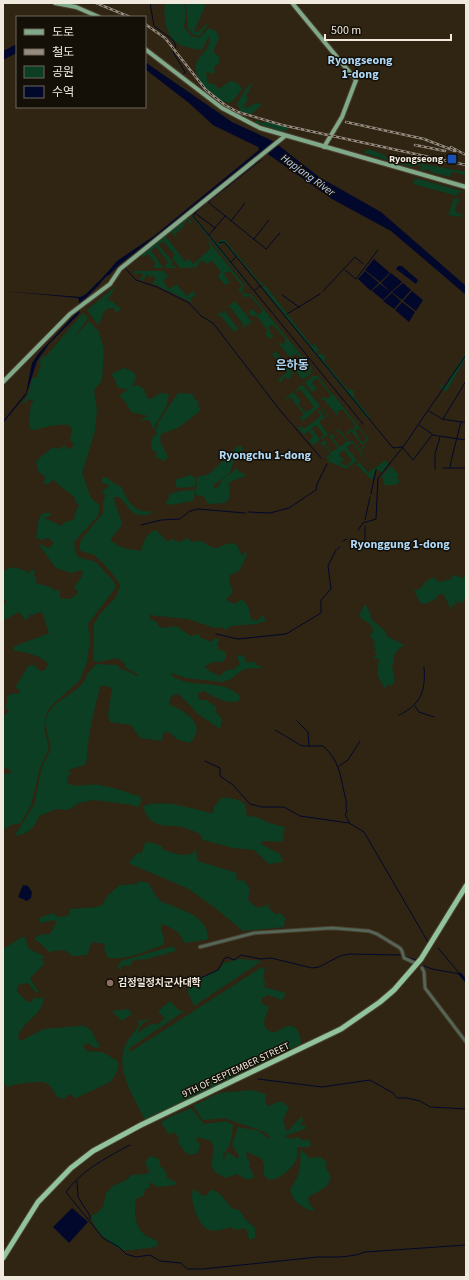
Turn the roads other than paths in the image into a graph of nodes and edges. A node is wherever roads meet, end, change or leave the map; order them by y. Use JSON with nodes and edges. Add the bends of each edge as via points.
{"nodes":[{"id":1,"x":55,"y":3,"type":"edge"},
{"id":2,"x":293,"y":4,"type":"edge"},
{"id":3,"x":97,"y":16,"type":"edge"},
{"id":4,"x":146,"y":50,"type":"edge"},
{"id":5,"x":285,"y":136,"type":"junction"},
{"id":6,"x":324,"y":148,"type":"junction"},
{"id":7,"x":466,"y":187,"type":"edge"},
{"id":8,"x":3,"y":382,"type":"edge"},
{"id":9,"x":466,"y":886,"type":"edge"},
{"id":10,"x":466,"y":891,"type":"edge"},
{"id":11,"x":200,"y":947,"type":"dead end"},
{"id":12,"x":415,"y":963,"type":"dead end"},
{"id":13,"x":422,"y":968,"type":"dead end"},
{"id":14,"x":466,"y":1042,"type":"edge"},
{"id":15,"x":3,"y":1258,"type":"edge"},
{"id":16,"x":3,"y":1262,"type":"edge"}],
"edges":[{"from":1,"to":3,"type":"main road","via":[[76,7]]},
{"from":2,"to":6,"type":"main road","via":[[356,80],[342,117]]},
{"from":4,"to":5,"type":"main road","via":[[222,108],[260,128]]},
{"from":5,"to":6,"type":"main road"},
{"from":5,"to":8,"type":"main road","via":[[120,269],[110,284],[80,307]]},
{"from":6,"to":7,"type":"main road"},
{"from":9,"to":15,"type":"highway","name":"9TH OF SEPTEMBER STREET","via":[[421,959],[380,1002],[336,1032],[148,1121],[93,1151],[71,1168],[42,1198],[22,1225]]},
{"from":10,"to":16,"type":"highway","name":"9TH OF SEPTEMBER STREET","via":[[426,957],[396,992],[381,1005],[331,1037],[146,1125],[93,1154],[47,1195],[24,1226]]},
{"from":11,"to":12,"type":"street","via":[[254,933],[346,929],[377,934],[400,948],[404,955]]},
{"from":13,"to":14,"type":"street","via":[[425,988]]}]}
